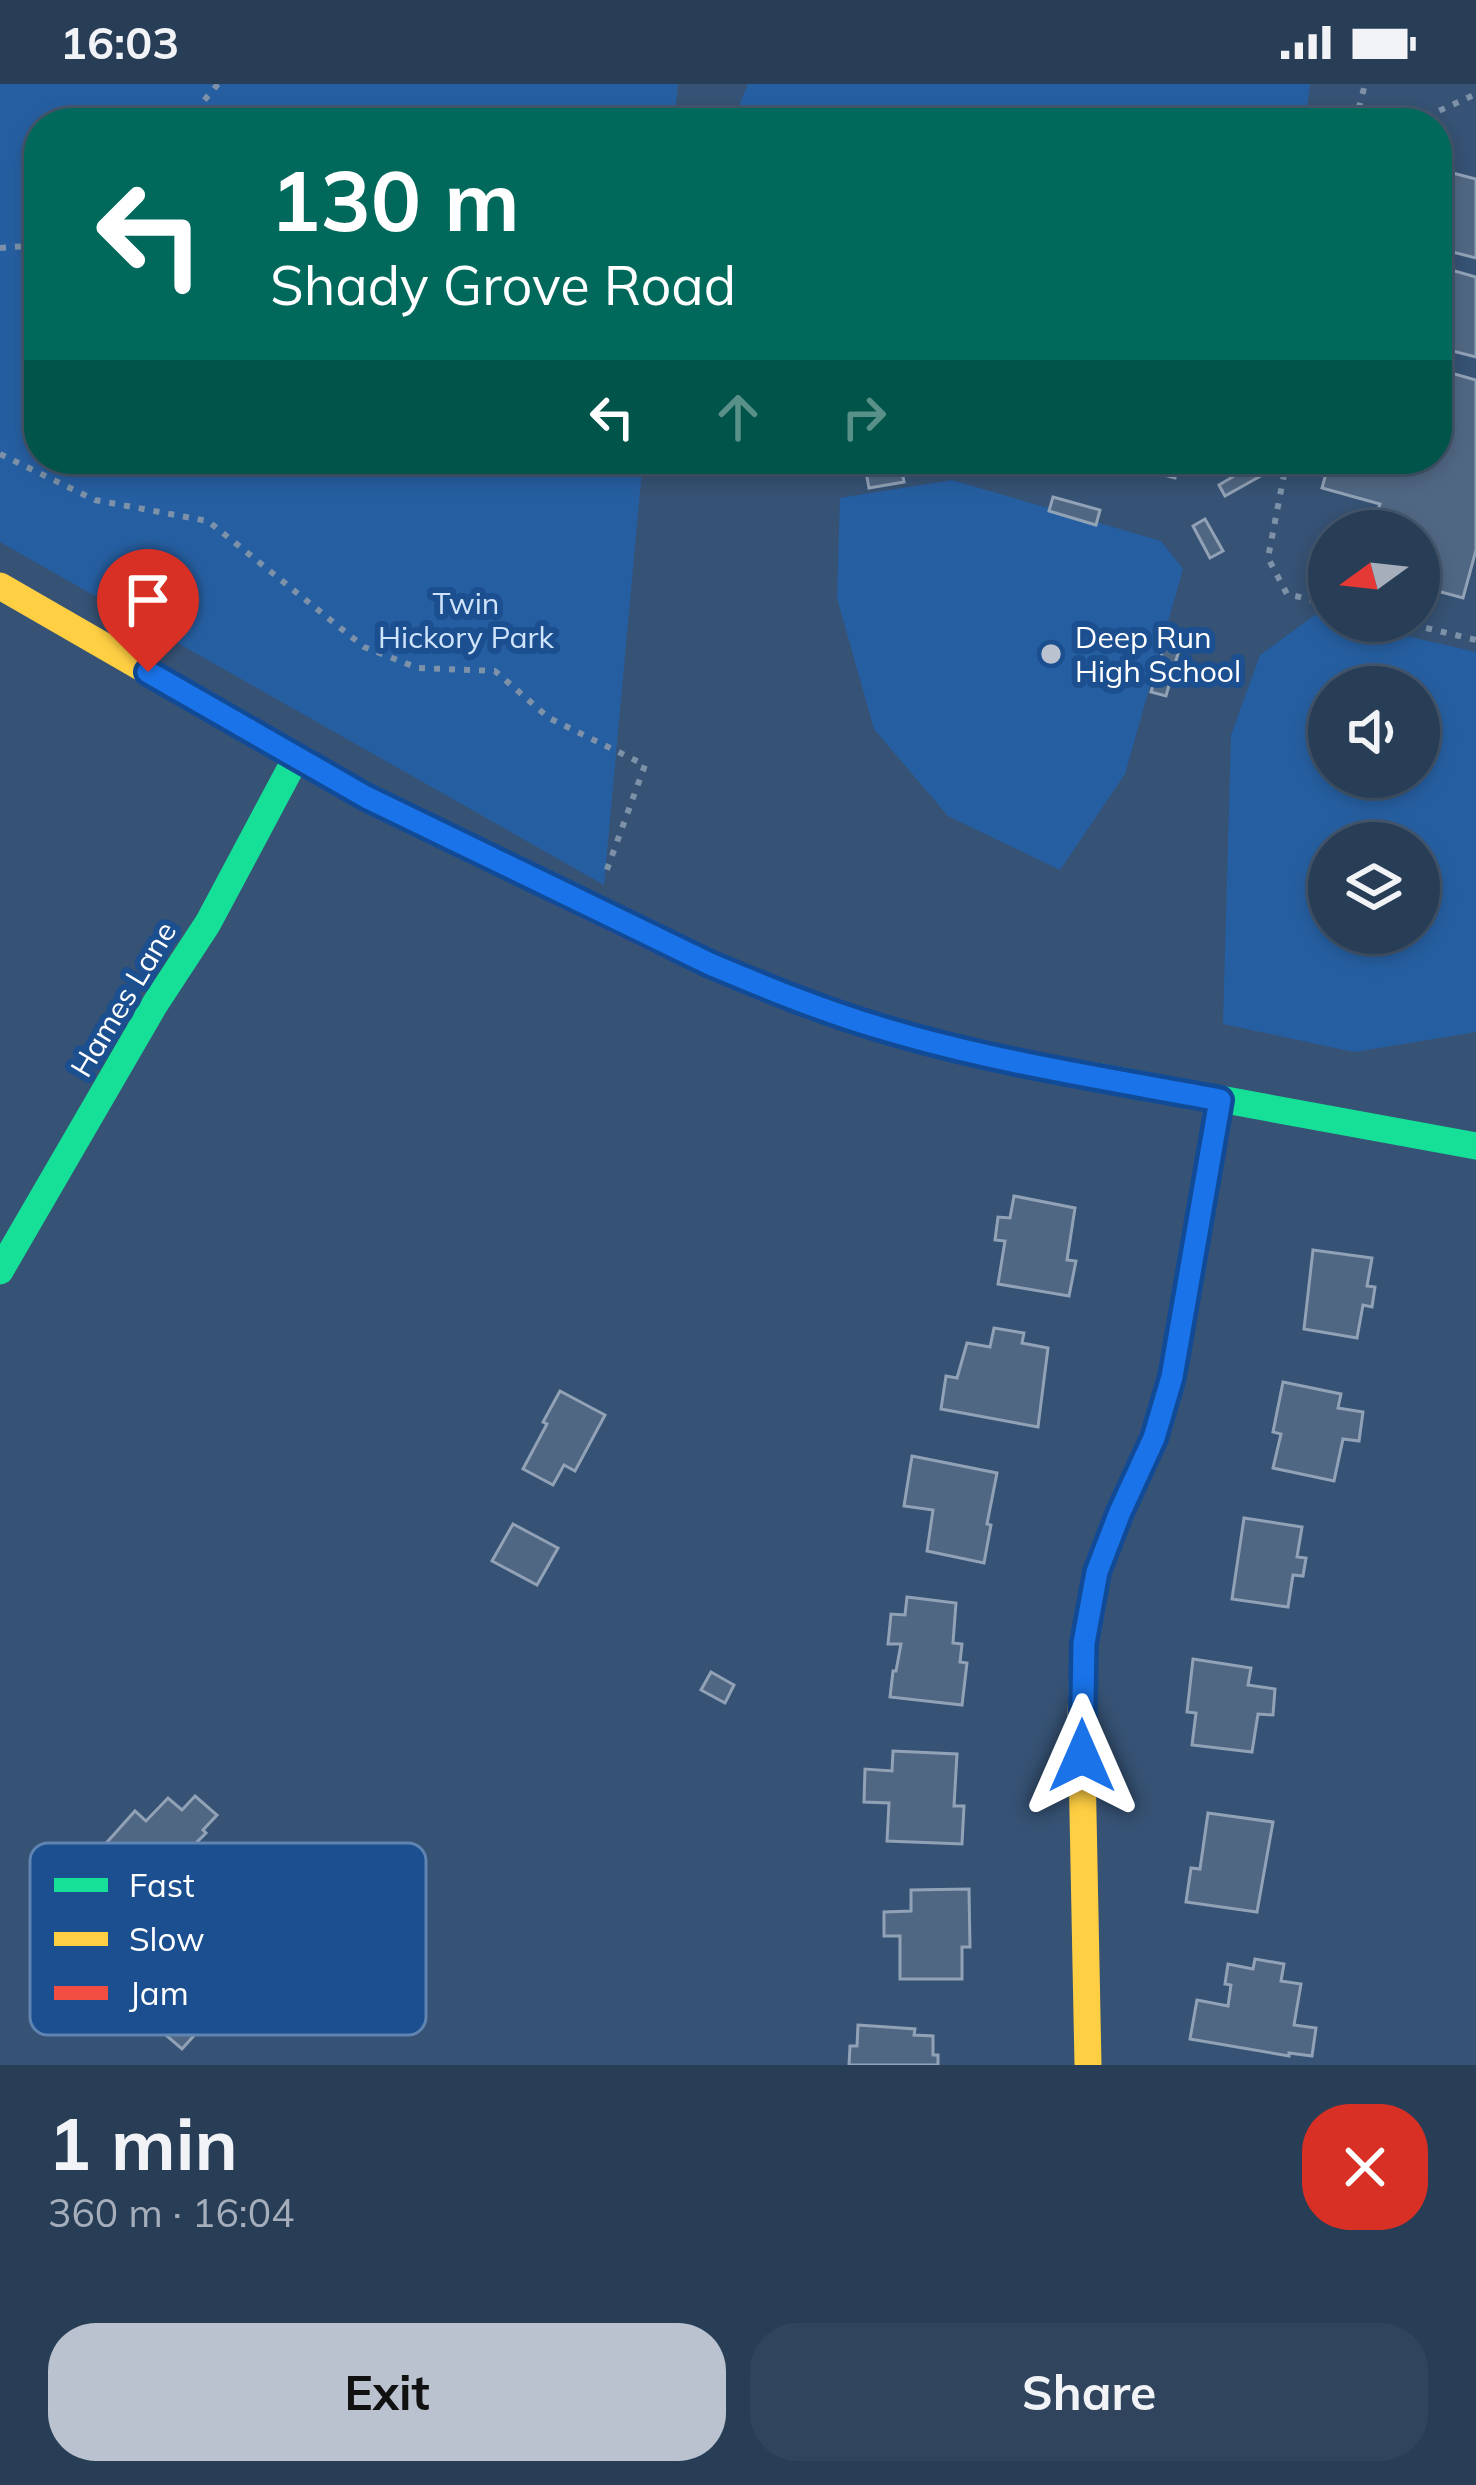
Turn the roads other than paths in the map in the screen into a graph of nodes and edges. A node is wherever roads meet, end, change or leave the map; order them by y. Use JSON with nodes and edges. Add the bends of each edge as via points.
{"nodes":[{"id":1,"x":0,"y":586,"type":"edge"},
{"id":2,"x":296,"y":758,"type":"junction"},
{"id":3,"x":1220,"y":1100,"type":"junction"},
{"id":4,"x":1476,"y":1146,"type":"edge"},
{"id":5,"x":0,"y":1271,"type":"edge"},
{"id":6,"x":1088,"y":2065,"type":"edge"}],
"edges":[{"from":1,"to":2,"type":"main road"},
{"from":2,"to":3,"type":"main road","via":[[689,954],[814,1006],[997,1058]]},
{"from":2,"to":5,"type":"main road","name":"Hames Lane","via":[[208,923]]},
{"from":3,"to":4,"type":"main road"},
{"from":3,"to":6,"type":"main road","via":[[1172,1377],[1097,1572],[1084,1643]]}]}
